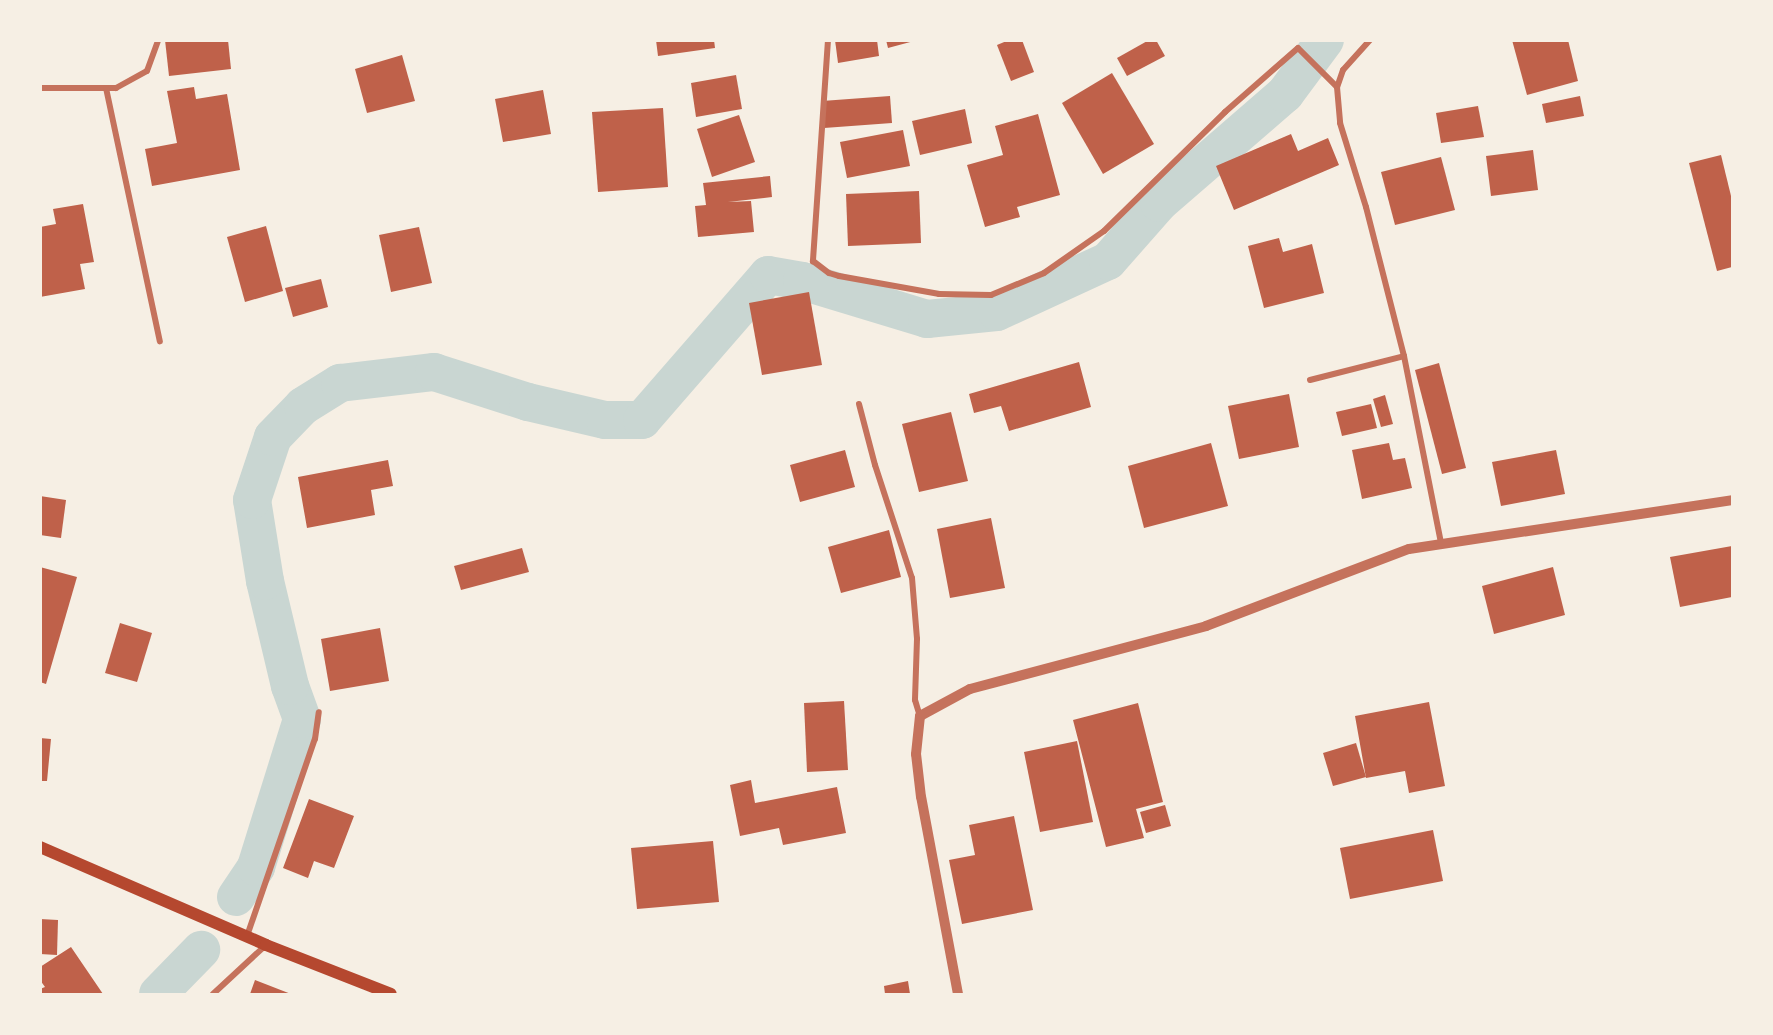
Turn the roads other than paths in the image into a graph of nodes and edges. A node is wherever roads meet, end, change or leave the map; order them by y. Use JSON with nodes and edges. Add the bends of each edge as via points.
{"nodes":[{"id":1,"x":158,"y":40,"type":"edge"},
{"id":2,"x":828,"y":40,"type":"edge"},
{"id":3,"x":1370,"y":40,"type":"edge"},
{"id":4,"x":1297,"y":44,"type":"edge"},
{"id":5,"x":1337,"y":87,"type":"junction"},
{"id":6,"x":40,"y":88,"type":"edge"},
{"id":7,"x":106,"y":88,"type":"junction"},
{"id":8,"x":160,"y":341,"type":"dead end"},
{"id":9,"x":1404,"y":356,"type":"junction"},
{"id":10,"x":1310,"y":380,"type":"dead end"},
{"id":11,"x":859,"y":404,"type":"dead end"},
{"id":12,"x":1732,"y":500,"type":"edge"},
{"id":13,"x":1441,"y":543,"type":"junction"},
{"id":14,"x":319,"y":712,"type":"dead end"},
{"id":15,"x":920,"y":716,"type":"junction"},
{"id":16,"x":40,"y":847,"type":"edge"},
{"id":17,"x":247,"y":936,"type":"junction"},
{"id":18,"x":266,"y":945,"type":"junction"},
{"id":19,"x":213,"y":994,"type":"edge"},
{"id":20,"x":392,"y":994,"type":"edge"},
{"id":21,"x":958,"y":994,"type":"edge"}],
"edges":[{"from":1,"to":7,"type":"street","via":[[147,71],[117,88]]},
{"from":2,"to":4,"type":"street","via":[[813,261],[839,276],[960,295],[992,295],[1044,273],[1104,231]]},
{"from":3,"to":5,"type":"street","via":[[1343,70]]},
{"from":4,"to":5,"type":"street"},
{"from":5,"to":9,"type":"street","via":[[1340,123]]},
{"from":6,"to":7,"type":"street"},
{"from":7,"to":8,"type":"street"},
{"from":9,"to":10,"type":"street"},
{"from":9,"to":13,"type":"street"},
{"from":11,"to":15,"type":"street","via":[[912,578],[917,639],[915,700]]},
{"from":12,"to":13,"type":"street"},
{"from":13,"to":15,"type":"street","via":[[1409,549],[1206,626],[970,689]]},
{"from":14,"to":17,"type":"street","via":[[315,739]]},
{"from":15,"to":21,"type":"street","via":[[916,754],[921,797]]},
{"from":16,"to":17,"type":"main road"},
{"from":17,"to":18,"type":"main road"},
{"from":18,"to":19,"type":"street"},
{"from":18,"to":20,"type":"main road"}]}
